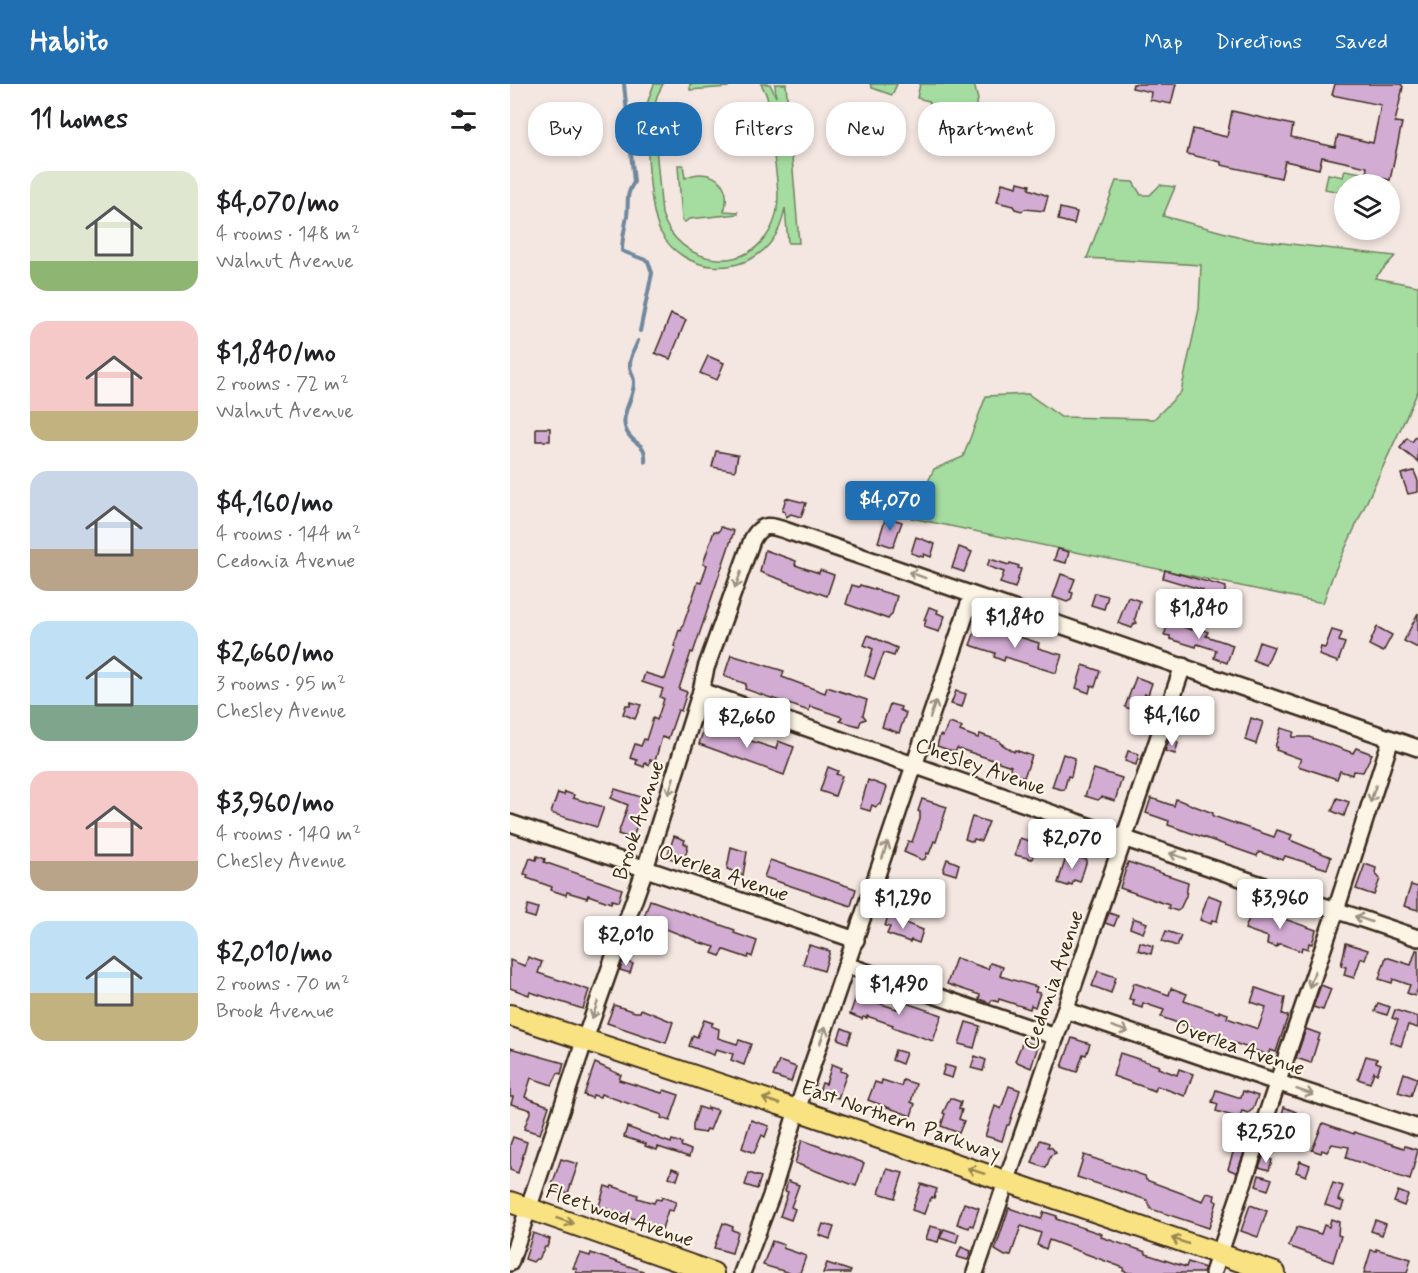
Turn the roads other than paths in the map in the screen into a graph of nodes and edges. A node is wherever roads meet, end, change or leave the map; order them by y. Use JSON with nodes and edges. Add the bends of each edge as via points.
{"nodes":[{"id":1,"x":972,"y":595,"type":"junction"},
{"id":2,"x":1183,"y":666,"type":"junction"},
{"id":3,"x":701,"y":691,"type":"junction"},
{"id":4,"x":1391,"y":739,"type":"junction"},
{"id":5,"x":1418,"y":748,"type":"edge"},
{"id":6,"x":914,"y":765,"type":"junction"},
{"id":7,"x":510,"y":823,"type":"edge"},
{"id":8,"x":1123,"y":838,"type":"junction"},
{"id":9,"x":645,"y":869,"type":"junction"},
{"id":10,"x":1336,"y":910,"type":"junction"},
{"id":11,"x":1418,"y":938,"type":"edge"},
{"id":12,"x":856,"y":940,"type":"junction"},
{"id":13,"x":846,"y":965,"type":"junction"},
{"id":14,"x":1065,"y":1010,"type":"junction"},
{"id":15,"x":510,"y":1015,"type":"edge"},
{"id":16,"x":1056,"y":1037,"type":"junction"},
{"id":17,"x":585,"y":1039,"type":"junction"},
{"id":18,"x":1276,"y":1082,"type":"junction"},
{"id":19,"x":797,"y":1110,"type":"junction"},
{"id":20,"x":1418,"y":1128,"type":"edge"},
{"id":21,"x":1005,"y":1181,"type":"junction"},
{"id":22,"x":510,"y":1202,"type":"edge"},
{"id":23,"x":529,"y":1208,"type":"junction"},
{"id":24,"x":1219,"y":1254,"type":"junction"},
{"id":25,"x":510,"y":1263,"type":"edge"},
{"id":26,"x":713,"y":1273,"type":"edge"},
{"id":27,"x":742,"y":1273,"type":"edge"},
{"id":28,"x":975,"y":1273,"type":"edge"},
{"id":29,"x":1213,"y":1273,"type":"edge"},
{"id":30,"x":1275,"y":1273,"type":"edge"}],
"edges":[{"from":1,"to":2,"type":"street"},
{"from":1,"to":3,"type":"street","name":"Brook Avenue","one_way":true,"via":[[767,525],[752,540]]},
{"from":6,"to":1,"type":"street","one_way":true},
{"from":2,"to":4,"type":"street"},
{"from":2,"to":8,"type":"street","name":"Cedonia Avenue"},
{"from":3,"to":6,"type":"street","name":"Chesley Avenue"},
{"from":3,"to":9,"type":"street","name":"Brook Avenue","one_way":true},
{"from":4,"to":5,"type":"street"},
{"from":4,"to":10,"type":"street","one_way":true},
{"from":6,"to":8,"type":"street","name":"Chesley Avenue"},
{"from":12,"to":6,"type":"street","one_way":true},
{"from":7,"to":9,"type":"street","name":"Overlea Avenue"},
{"from":10,"to":8,"type":"street","name":"Chesley Avenue","one_way":true},
{"from":8,"to":14,"type":"street","name":"Cedonia Avenue"},
{"from":9,"to":12,"type":"street","name":"Overlea Avenue"},
{"from":9,"to":17,"type":"street","name":"Brook Avenue","one_way":true},
{"from":11,"to":10,"type":"street","name":"Chesley Avenue","one_way":true},
{"from":10,"to":18,"type":"street","one_way":true},
{"from":12,"to":13,"type":"street"},
{"from":13,"to":16,"type":"street"},
{"from":19,"to":13,"type":"street","one_way":true},
{"from":14,"to":16,"type":"street","name":"Cedonia Avenue"},
{"from":14,"to":18,"type":"street","name":"Overlea Avenue","one_way":true},
{"from":15,"to":17,"type":"main road","name":"East Northern Parkway"},
{"from":16,"to":21,"type":"street","name":"Cedonia Avenue"},
{"from":19,"to":17,"type":"main road","name":"East Northern Parkway","one_way":true},
{"from":17,"to":23,"type":"street","name":"Brook Avenue"},
{"from":18,"to":20,"type":"street","name":"Overlea Avenue","one_way":true},
{"from":18,"to":24,"type":"street"},
{"from":21,"to":19,"type":"main road","name":"East Northern Parkway","one_way":true},
{"from":19,"to":27,"type":"street"},
{"from":24,"to":21,"type":"main road","name":"East Northern Parkway","one_way":true},
{"from":21,"to":28,"type":"street","name":"Cedonia Avenue"},
{"from":22,"to":23,"type":"main road","name":"Fleetwood Avenue"},
{"from":23,"to":25,"type":"street","name":"Brook Avenue"},
{"from":23,"to":26,"type":"main road","name":"Fleetwood Avenue","one_way":true},
{"from":24,"to":29,"type":"street"},
{"from":24,"to":30,"type":"main road","name":"East Northern Parkway"}]}
